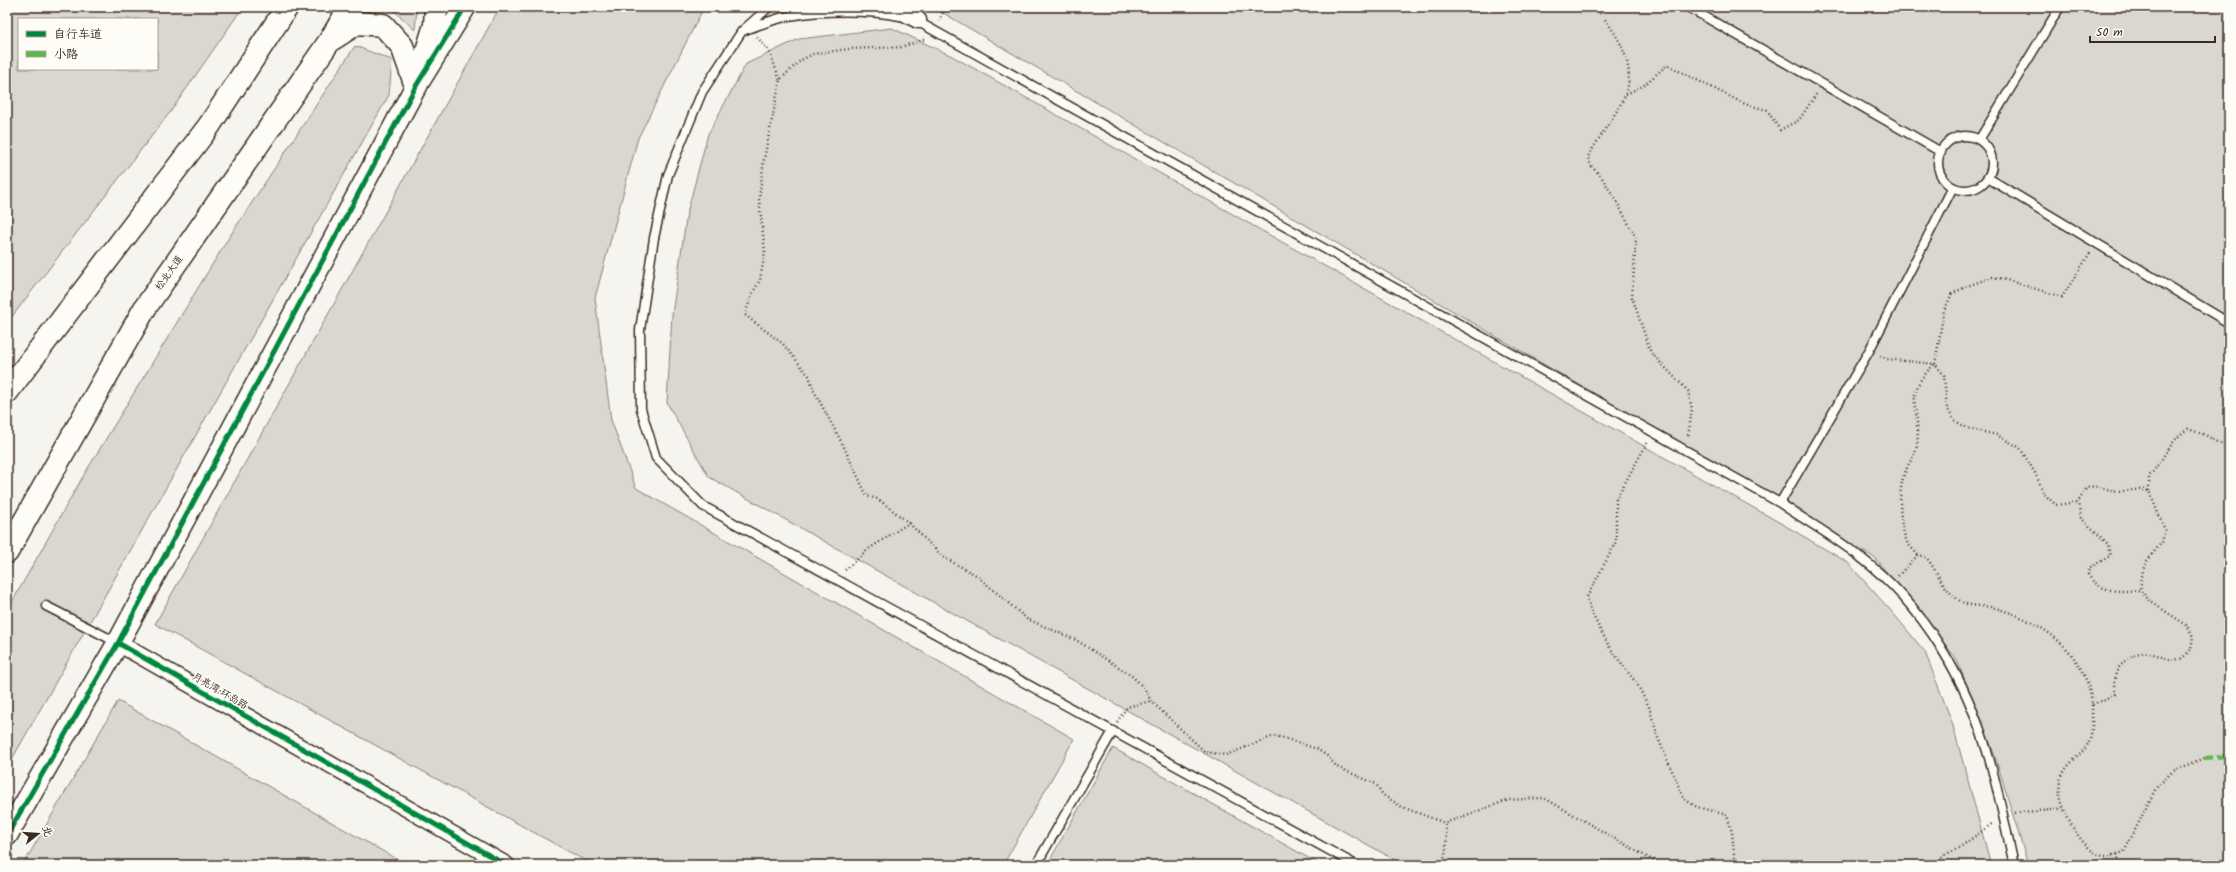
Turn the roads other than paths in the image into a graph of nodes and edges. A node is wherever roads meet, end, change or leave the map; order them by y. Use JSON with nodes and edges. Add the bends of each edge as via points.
{"nodes":[{"id":1,"x":287,"y":7,"type":"edge"},
{"id":2,"x":350,"y":7,"type":"edge"},
{"id":3,"x":436,"y":7,"type":"edge"},
{"id":4,"x":465,"y":7,"type":"edge"},
{"id":5,"x":769,"y":7,"type":"edge"},
{"id":6,"x":893,"y":7,"type":"edge"},
{"id":7,"x":908,"y":7,"type":"edge"},
{"id":8,"x":1688,"y":7,"type":"edge"},
{"id":9,"x":2060,"y":7,"type":"edge"},
{"id":10,"x":918,"y":20,"type":"junction"},
{"id":11,"x":742,"y":31,"type":"junction"},
{"id":12,"x":331,"y":39,"type":"junction"},
{"id":13,"x":416,"y":86,"type":"junction"},
{"id":14,"x":1979,"y":140,"type":"junction"},
{"id":15,"x":1941,"y":152,"type":"junction"},
{"id":16,"x":1988,"y":178,"type":"junction"},
{"id":17,"x":1953,"y":186,"type":"junction"},
{"id":18,"x":2229,"y":323,"type":"edge"},
{"id":19,"x":7,"y":392,"type":"edge"},
{"id":20,"x":1780,"y":503,"type":"junction"},
{"id":21,"x":7,"y":552,"type":"edge"},
{"id":22,"x":46,"y":606,"type":"dead end"},
{"id":23,"x":118,"y":643,"type":"junction"},
{"id":24,"x":1113,"y":731,"type":"junction"},
{"id":25,"x":7,"y":834,"type":"edge"},
{"id":26,"x":506,"y":865,"type":"edge"},
{"id":27,"x":1036,"y":865,"type":"edge"},
{"id":28,"x":1356,"y":865,"type":"edge"},
{"id":29,"x":2014,"y":865,"type":"edge"}],
"edges":[{"from":1,"to":19,"type":"highway","via":[[209,126]]},
{"from":2,"to":12,"type":"highway","name":"松北大道"},
{"from":3,"to":13,"type":"highway","via":[[435,25]]},
{"from":4,"to":13,"type":"street"},
{"from":5,"to":11,"type":"lane"},
{"from":6,"to":10,"type":"street"},
{"from":7,"to":10,"type":"street"},
{"from":8,"to":15,"type":"lane"},
{"from":9,"to":14,"type":"lane"},
{"from":10,"to":11,"type":"lane","via":[[885,13],[836,13],[789,16]]},
{"from":10,"to":20,"type":"lane"},
{"from":11,"to":24,"type":"lane","via":[[702,92],[668,175],[654,238],[640,330],[641,409],[656,458],[703,506]]},
{"from":12,"to":13,"type":"highway","via":[[357,22],[383,25],[402,46]]},
{"from":12,"to":21,"type":"highway","name":"松北大道","via":[[145,308]]},
{"from":13,"to":23,"type":"street"},
{"from":14,"to":15,"type":"lane","via":[[1962,137],[1950,142]]},
{"from":14,"to":16,"type":"lane","via":[[1985,145],[1992,161]]},
{"from":15,"to":17,"type":"lane","via":[[1939,169]]},
{"from":16,"to":17,"type":"lane","via":[[1974,188],[1965,190]]},
{"from":16,"to":18,"type":"lane"},
{"from":17,"to":20,"type":"lane","via":[[1868,351]]},
{"from":20,"to":29,"type":"lane","via":[[1861,557],[1908,602],[1945,652],[1973,714],[1986,751]]},
{"from":22,"to":23,"type":"lane"},
{"from":23,"to":25,"type":"street"},
{"from":23,"to":26,"type":"street","name":"月亮湾·环岛路"},
{"from":24,"to":27,"type":"lane"},
{"from":24,"to":28,"type":"lane"}]}
